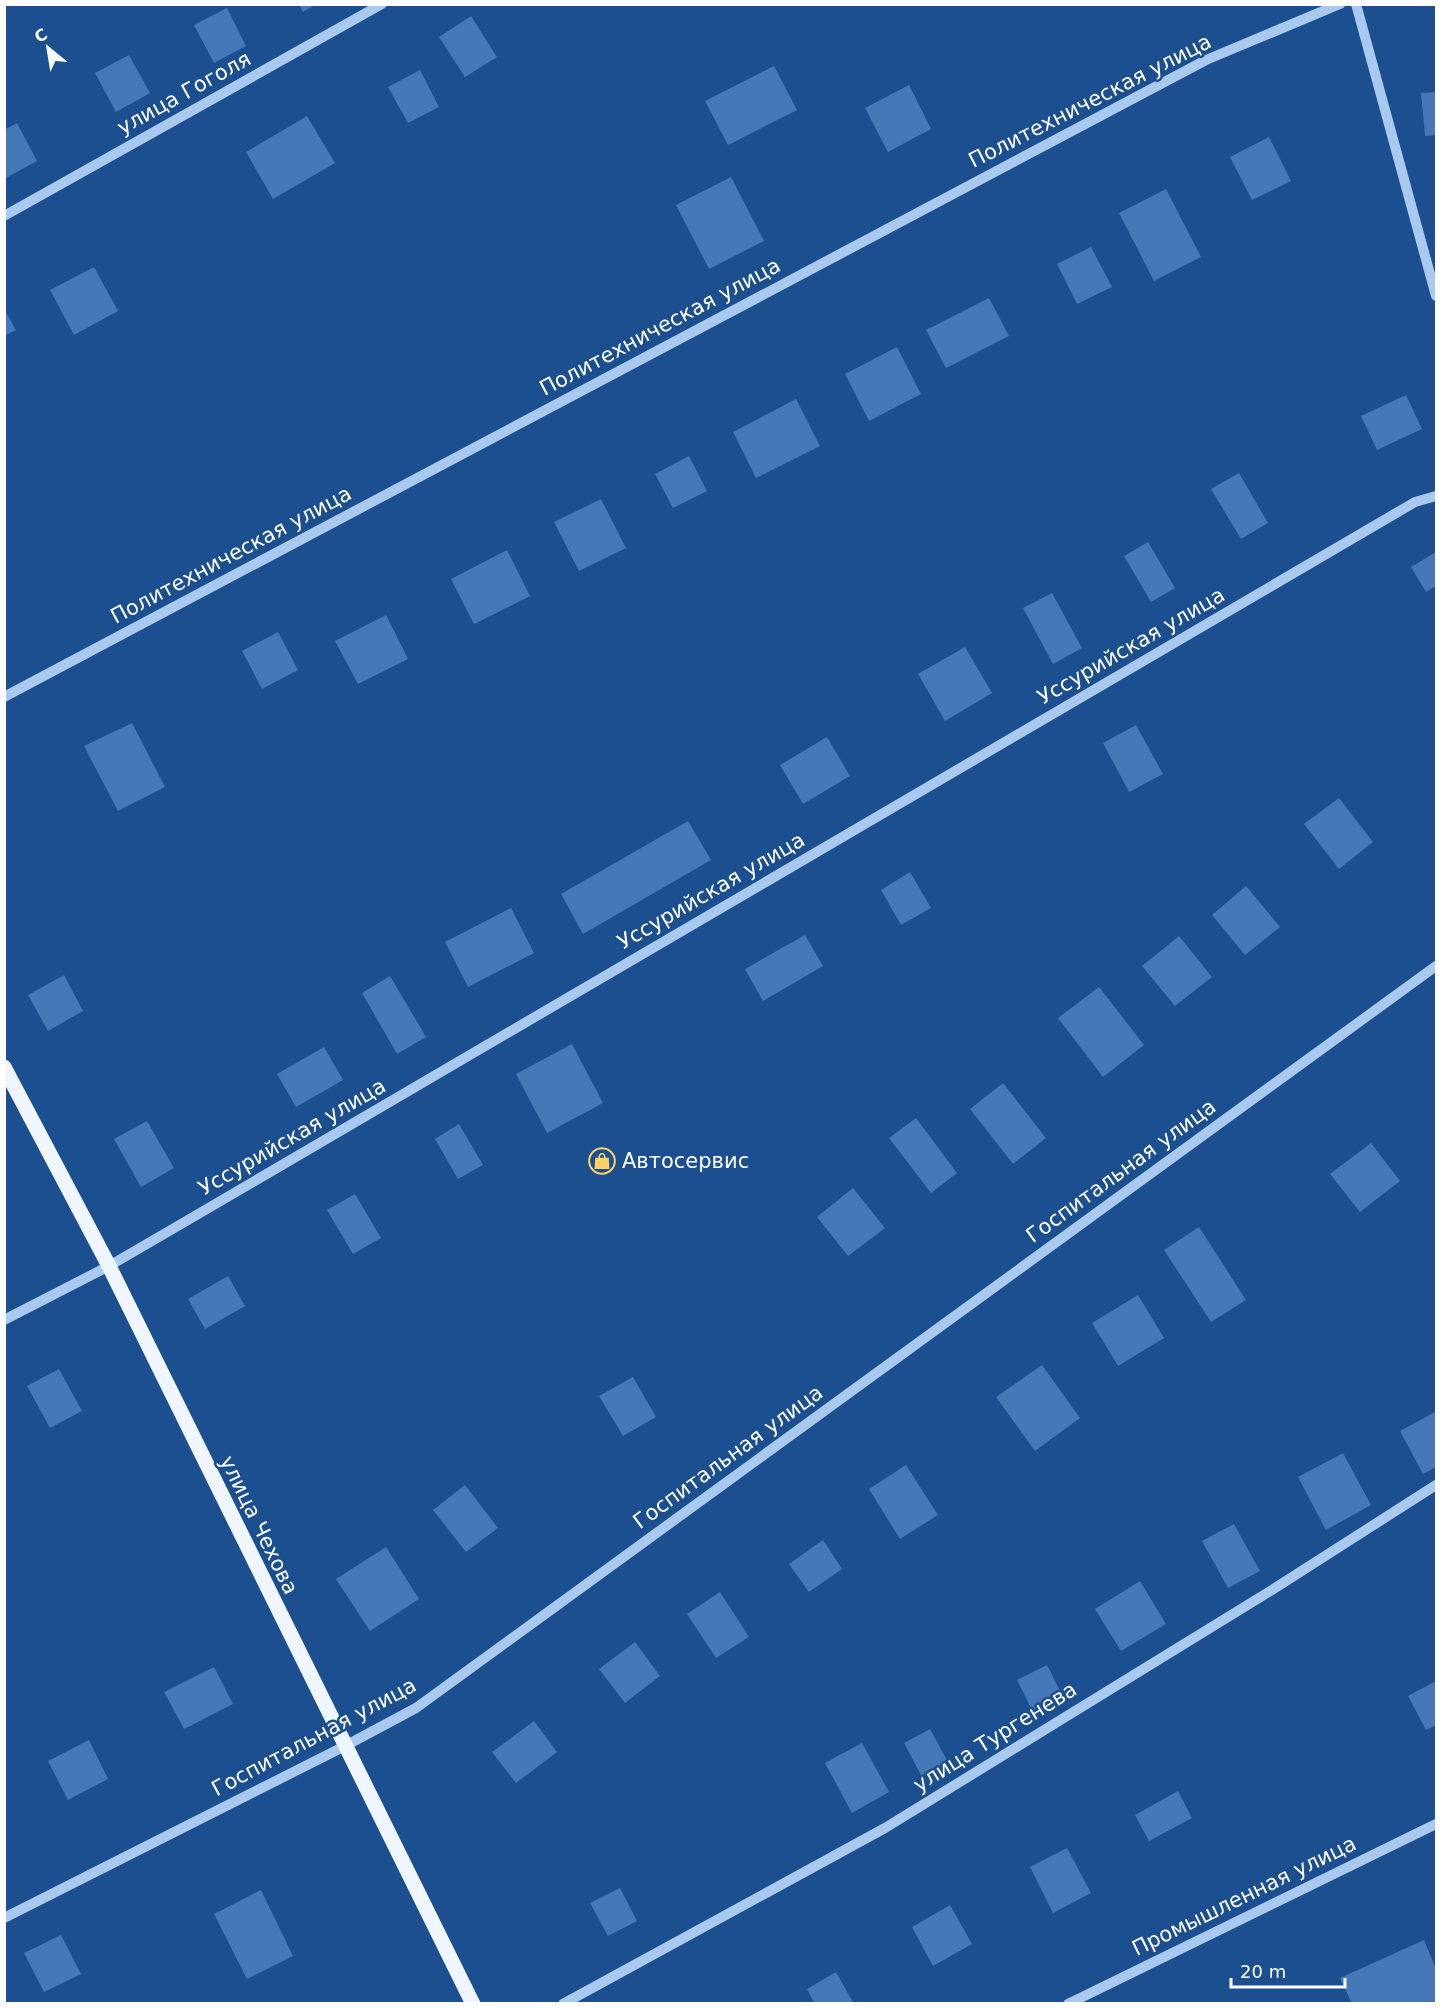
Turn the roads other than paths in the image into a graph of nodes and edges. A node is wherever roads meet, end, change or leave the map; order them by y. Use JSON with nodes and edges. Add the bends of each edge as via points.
{"nodes":[{"id":1,"x":382,"y":4,"type":"edge"},
{"id":2,"x":1340,"y":4,"type":"edge"},
{"id":3,"x":1356,"y":4,"type":"edge"},
{"id":4,"x":4,"y":216,"type":"edge"},
{"id":5,"x":1437,"y":296,"type":"edge"},
{"id":6,"x":1437,"y":495,"type":"edge"},
{"id":7,"x":4,"y":697,"type":"edge"},
{"id":8,"x":1437,"y":966,"type":"edge"},
{"id":9,"x":4,"y":1067,"type":"edge"},
{"id":10,"x":109,"y":1266,"type":"junction"},
{"id":11,"x":4,"y":1320,"type":"edge"},
{"id":12,"x":1437,"y":1485,"type":"edge"},
{"id":13,"x":345,"y":1746,"type":"junction"},
{"id":14,"x":1437,"y":1824,"type":"edge"},
{"id":15,"x":4,"y":1918,"type":"edge"},
{"id":16,"x":472,"y":2004,"type":"edge"},
{"id":17,"x":563,"y":2004,"type":"edge"},
{"id":18,"x":1068,"y":2004,"type":"edge"}],
"edges":[{"from":1,"to":4,"type":"street","name":"улица Гоголя"},
{"from":2,"to":7,"type":"street","name":"Политехническая улица","via":[[1206,60]]},
{"from":3,"to":5,"type":"street"},
{"from":6,"to":10,"type":"street","name":"Уссурийская улица","via":[[1415,502]]},
{"from":8,"to":13,"type":"street","name":"Госпитальная улица","via":[[416,1708]]},
{"from":9,"to":10,"type":"main road","name":"улица Чехова"},
{"from":10,"to":11,"type":"street","name":"Уссурийская улица"},
{"from":10,"to":13,"type":"main road","name":"улица Чехова"},
{"from":12,"to":17,"type":"street","name":"улица Тургенева","via":[[885,1828]]},
{"from":13,"to":15,"type":"street","name":"Госпитальная улица"},
{"from":13,"to":16,"type":"main road","name":"улица Чехова"},
{"from":14,"to":18,"type":"street","name":"Промышленная улица"}]}
